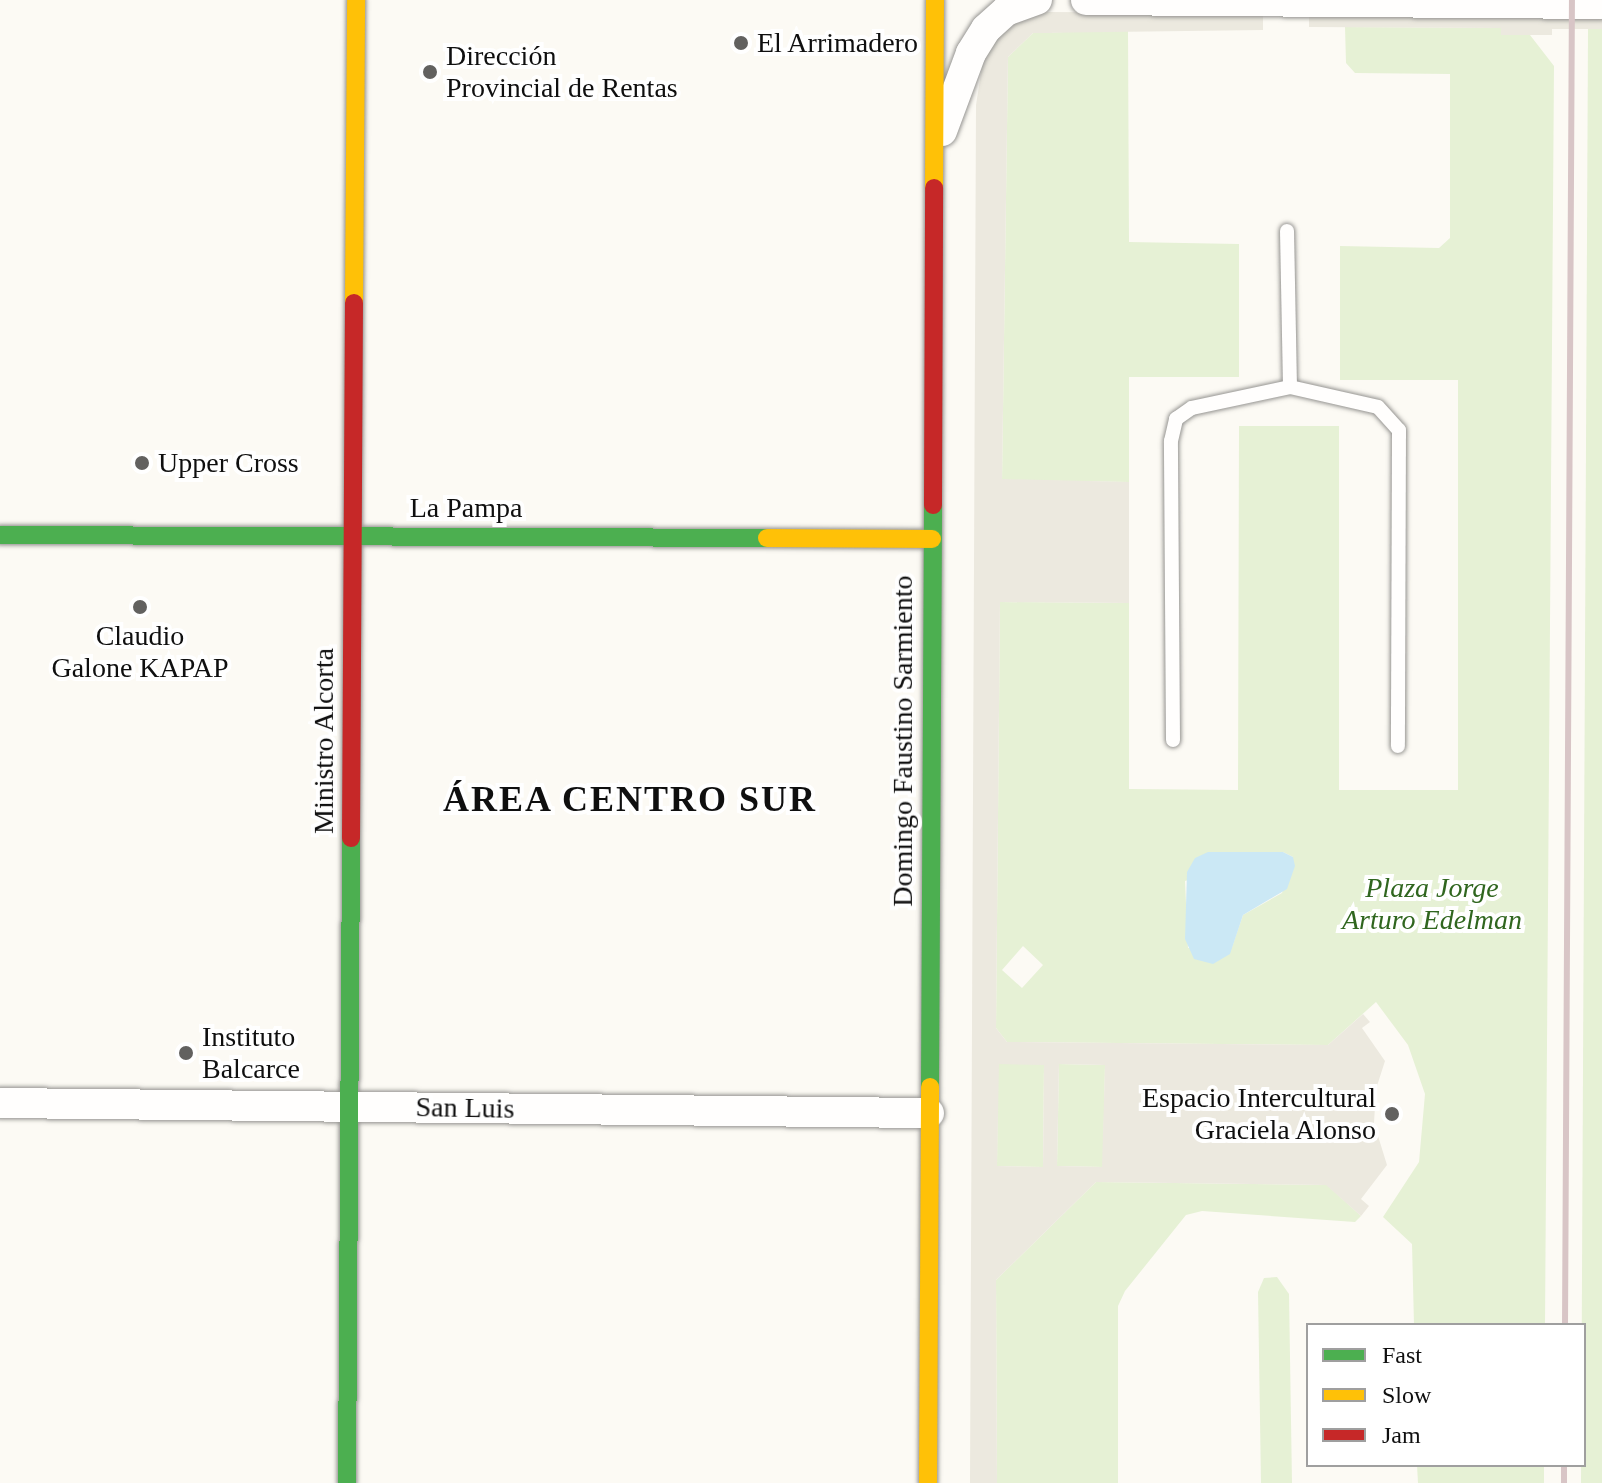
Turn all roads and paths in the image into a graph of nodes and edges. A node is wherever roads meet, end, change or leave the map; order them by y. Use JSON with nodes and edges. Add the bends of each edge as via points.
{"nodes":[{"id":1,"x":356,"y":0,"type":"edge"},
{"id":2,"x":935,"y":0,"type":"edge"},
{"id":3,"x":1037,"y":0,"type":"edge"},
{"id":4,"x":1086,"y":0,"type":"edge"},
{"id":5,"x":1602,"y":4,"type":"edge"},
{"id":6,"x":934,"y":152,"type":"junction"},
{"id":7,"x":1287,"y":231,"type":"dead end"},
{"id":8,"x":1290,"y":387,"type":"junction"},
{"id":9,"x":0,"y":535,"type":"edge"},
{"id":10,"x":353,"y":536,"type":"junction"},
{"id":11,"x":932,"y":539,"type":"junction"},
{"id":12,"x":1173,"y":740,"type":"dead end"},
{"id":13,"x":1398,"y":746,"type":"dead end"},
{"id":14,"x":0,"y":1103,"type":"edge"},
{"id":15,"x":349,"y":1107,"type":"junction"},
{"id":16,"x":929,"y":1113,"type":"junction"},
{"id":17,"x":347,"y":1483,"type":"edge"},
{"id":18,"x":928,"y":1483,"type":"edge"}],
"edges":[{"from":1,"to":10,"type":"street","name":"Ministro Alcorta"},
{"from":2,"to":6,"type":"street","name":"Domingo Faustino Sarmiento"},
{"from":3,"to":6,"type":"street","via":[[1006,11],[977,41]]},
{"from":4,"to":5,"type":"street"},
{"from":6,"to":11,"type":"street","name":"Domingo Faustino Sarmiento"},
{"from":7,"to":8,"type":"lane"},
{"from":8,"to":12,"type":"lane","via":[[1192,408],[1176,419],[1171,441]]},
{"from":8,"to":13,"type":"lane","via":[[1378,407],[1399,430]]},
{"from":9,"to":10,"type":"street","name":"La Pampa"},
{"from":10,"to":11,"type":"street","name":"La Pampa"},
{"from":10,"to":15,"type":"street","name":"Ministro Alcorta"},
{"from":11,"to":16,"type":"street","name":"Domingo Faustino Sarmiento"},
{"from":14,"to":15,"type":"street","name":"San Luis"},
{"from":15,"to":16,"type":"street","name":"San Luis"},
{"from":15,"to":17,"type":"street","name":"Ministro Alcorta"},
{"from":16,"to":18,"type":"street","name":"Domingo Faustino Sarmiento"}]}
